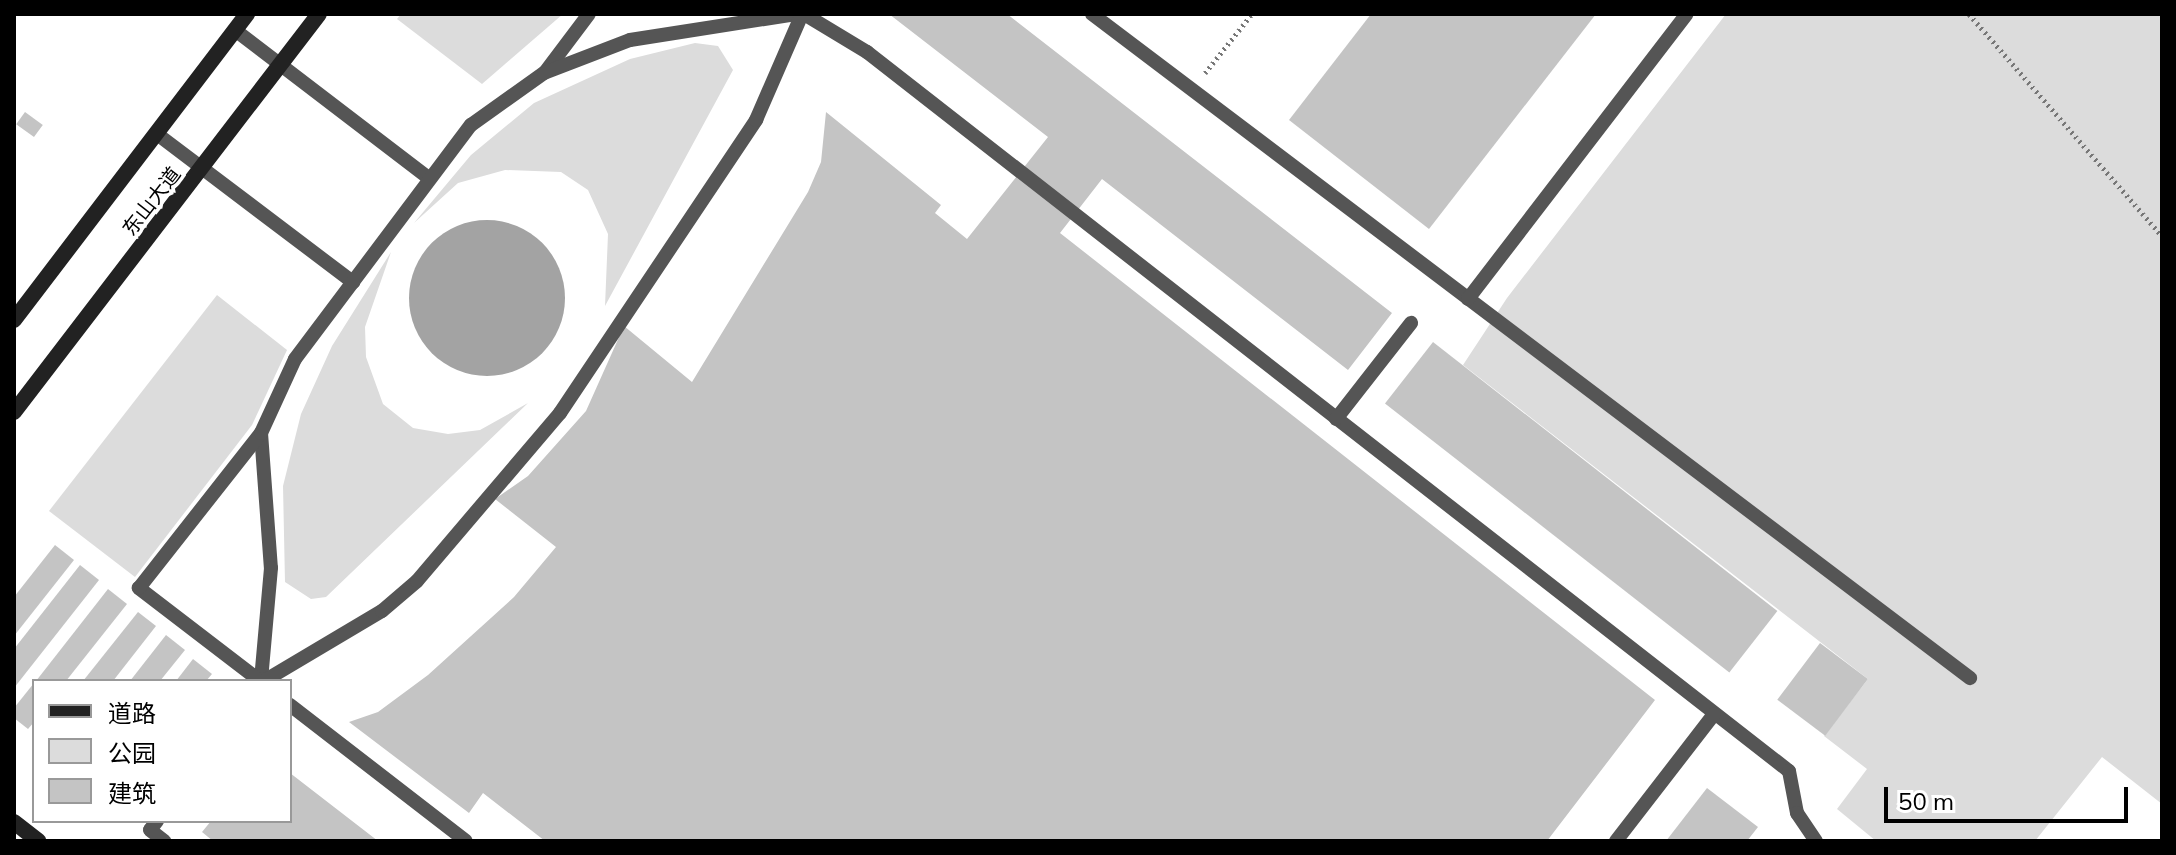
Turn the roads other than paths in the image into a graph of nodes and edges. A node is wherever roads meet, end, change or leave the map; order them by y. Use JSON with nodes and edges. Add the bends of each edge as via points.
{"nodes":[{"id":1,"x":247,"y":14,"type":"edge"},
{"id":2,"x":319,"y":14,"type":"edge"},
{"id":3,"x":589,"y":14,"type":"edge"},
{"id":4,"x":801,"y":14,"type":"edge"},
{"id":5,"x":1092,"y":14,"type":"edge"},
{"id":6,"x":1687,"y":14,"type":"edge"},
{"id":7,"x":235,"y":30,"type":"junction"},
{"id":8,"x":281,"y":65,"type":"junction"},
{"id":9,"x":544,"y":73,"type":"junction"},
{"id":10,"x":157,"y":134,"type":"junction"},
{"id":11,"x":202,"y":168,"type":"junction"},
{"id":12,"x":430,"y":179,"type":"junction"},
{"id":13,"x":353,"y":282,"type":"junction"},
{"id":14,"x":1468,"y":299,"type":"junction"},
{"id":15,"x":14,"y":320,"type":"edge"},
{"id":16,"x":1411,"y":323,"type":"dead end"},
{"id":17,"x":14,"y":412,"type":"edge"},
{"id":18,"x":1336,"y":419,"type":"junction"},
{"id":19,"x":261,"y":433,"type":"junction"},
{"id":20,"x":1970,"y":678,"type":"dead end"},
{"id":21,"x":259,"y":679,"type":"edge"},
{"id":22,"x":262,"y":679,"type":"edge"},
{"id":23,"x":265,"y":679,"type":"edge"},
{"id":24,"x":292,"y":707,"type":"edge"},
{"id":25,"x":1714,"y":714,"type":"junction"},
{"id":26,"x":14,"y":822,"type":"edge"},
{"id":27,"x":155,"y":823,"type":"edge"},
{"id":28,"x":38,"y":841,"type":"edge"},
{"id":29,"x":164,"y":841,"type":"edge"},
{"id":30,"x":466,"y":841,"type":"edge"},
{"id":31,"x":1616,"y":841,"type":"edge"},
{"id":32,"x":1816,"y":841,"type":"edge"}],
"edges":[{"from":1,"to":7,"type":"main road","name":"东山大道"},
{"from":2,"to":8,"type":"main road","name":"东山大道"},
{"from":3,"to":9,"type":"lane"},
{"from":4,"to":9,"type":"lane","via":[[630,40]]},
{"from":4,"to":18,"type":"lane","via":[[867,52]]},
{"from":4,"to":23,"type":"lane","via":[[756,120],[560,413],[417,581],[382,611]]},
{"from":5,"to":14,"type":"lane"},
{"from":6,"to":14,"type":"lane"},
{"from":7,"to":8,"type":"lane"},
{"from":7,"to":10,"type":"main road","name":"东山大道"},
{"from":8,"to":11,"type":"main road","name":"东山大道"},
{"from":8,"to":12,"type":"lane"},
{"from":9,"to":12,"type":"lane","via":[[471,125]]},
{"from":10,"to":11,"type":"lane"},
{"from":10,"to":15,"type":"main road","name":"东山大道"},
{"from":11,"to":13,"type":"lane"},
{"from":11,"to":17,"type":"main road","name":"东山大道"},
{"from":12,"to":13,"type":"lane"},
{"from":13,"to":19,"type":"lane","via":[[295,359]]},
{"from":14,"to":20,"type":"lane"},
{"from":16,"to":18,"type":"lane"},
{"from":18,"to":25,"type":"lane"},
{"from":19,"to":21,"type":"lane","via":[[139,588]]},
{"from":19,"to":22,"type":"lane","via":[[271,568]]},
{"from":24,"to":30,"type":"lane"},
{"from":25,"to":31,"type":"lane"},
{"from":25,"to":32,"type":"lane","via":[[1789,771],[1797,813]]},
{"from":26,"to":28,"type":"main road"},
{"from":27,"to":29,"type":"lane","via":[[150,830]]}]}
